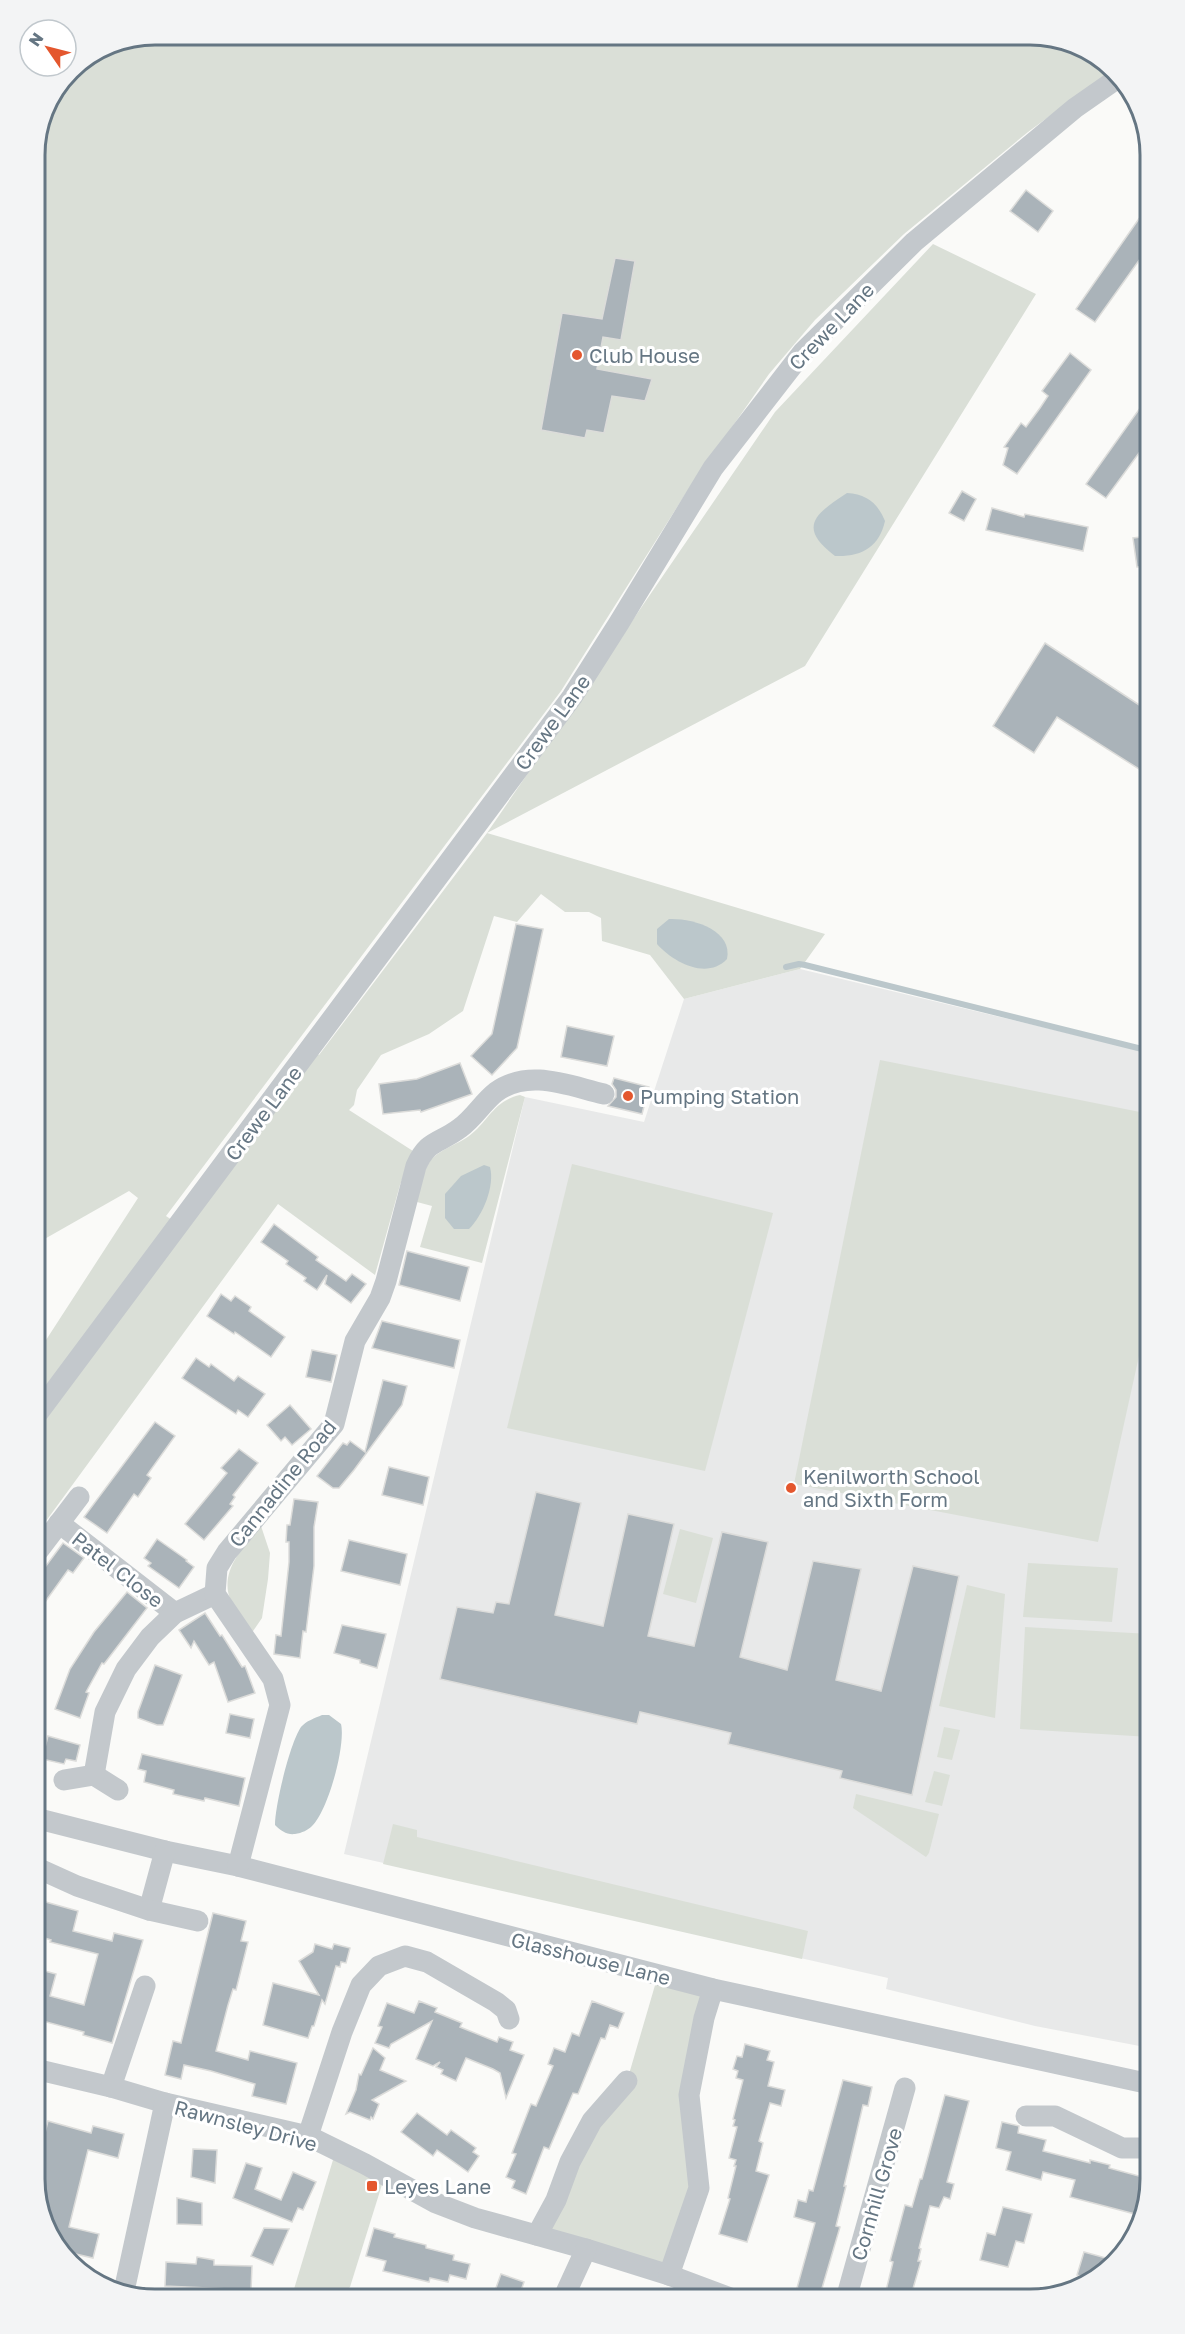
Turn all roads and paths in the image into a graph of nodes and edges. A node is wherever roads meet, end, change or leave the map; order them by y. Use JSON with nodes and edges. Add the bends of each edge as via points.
{"nodes":[{"id":1,"x":1113,"y":82,"type":"edge"},
{"id":2,"x":604,"y":1094,"type":"dead end"},
{"id":3,"x":45,"y":1404,"type":"edge"},
{"id":4,"x":79,"y":1497,"type":"dead end"},
{"id":5,"x":59,"y":1523,"type":"junction"},
{"id":6,"x":45,"y":1541,"type":"edge"},
{"id":7,"x":214,"y":1594,"type":"junction"},
{"id":8,"x":175,"y":1613,"type":"junction"},
{"id":9,"x":94,"y":1775,"type":"junction"},
{"id":10,"x":64,"y":1780,"type":"dead end"},
{"id":11,"x":118,"y":1790,"type":"dead end"},
{"id":12,"x":45,"y":1821,"type":"edge"},
{"id":13,"x":165,"y":1851,"type":"junction"},
{"id":14,"x":238,"y":1866,"type":"junction"},
{"id":15,"x":45,"y":1872,"type":"edge"},
{"id":16,"x":149,"y":1910,"type":"junction"},
{"id":17,"x":198,"y":1921,"type":"dead end"},
{"id":18,"x":145,"y":1986,"type":"dead end"},
{"id":19,"x":713,"y":1989,"type":"junction"},
{"id":20,"x":509,"y":2019,"type":"dead end"},
{"id":21,"x":45,"y":2075,"type":"edge"},
{"id":22,"x":627,"y":2081,"type":"dead end"},
{"id":23,"x":1140,"y":2082,"type":"edge"},
{"id":24,"x":111,"y":2087,"type":"junction"},
{"id":25,"x":905,"y":2088,"type":"dead end"},
{"id":26,"x":165,"y":2103,"type":"junction"},
{"id":27,"x":1026,"y":2116,"type":"dead end"},
{"id":28,"x":308,"y":2136,"type":"junction"},
{"id":29,"x":1140,"y":2148,"type":"edge"},
{"id":30,"x":537,"y":2235,"type":"junction"},
{"id":31,"x":586,"y":2249,"type":"junction"},
{"id":32,"x":669,"y":2276,"type":"junction"},
{"id":33,"x":125,"y":2285,"type":"edge"},
{"id":34,"x":568,"y":2289,"type":"edge"},
{"id":35,"x":705,"y":2289,"type":"edge"},
{"id":36,"x":849,"y":2289,"type":"edge"}],
"edges":[{"from":1,"to":3,"type":"street","name":"Crewe Lane","via":[[1075,108],[915,242],[784,374],[713,468],[572,697]]},
{"from":2,"to":7,"type":"street","name":"Cannadine Road","via":[[542,1079],[524,1079],[496,1092],[459,1129],[425,1149],[416,1166],[380,1298],[354,1341],[334,1425],[227,1552],[217,1568]]},
{"from":4,"to":5,"type":"street","name":"Patel Close"},
{"from":5,"to":6,"type":"street"},
{"from":5,"to":8,"type":"street","name":"Patel Close"},
{"from":7,"to":8,"type":"street"},
{"from":7,"to":14,"type":"street","via":[[273,1679],[280,1705]]},
{"from":8,"to":9,"type":"street","via":[[150,1637],[126,1669],[105,1712]]},
{"from":9,"to":10,"type":"street"},
{"from":9,"to":11,"type":"street"},
{"from":12,"to":13,"type":"street","name":"Glasshouse Lane"},
{"from":13,"to":14,"type":"street","name":"Glasshouse Lane"},
{"from":13,"to":16,"type":"street"},
{"from":14,"to":19,"type":"street","name":"Glasshouse Lane"},
{"from":15,"to":16,"type":"street"},
{"from":16,"to":17,"type":"street"},
{"from":18,"to":24,"type":"street"},
{"from":19,"to":23,"type":"street","name":"Glasshouse Lane"},
{"from":19,"to":32,"type":"street","via":[[689,2095],[699,2188]]},
{"from":20,"to":28,"type":"street","via":[[506,2010],[496,2002],[427,1962],[405,1956],[379,1966],[361,1985]]},
{"from":21,"to":24,"type":"street","name":"Rawnsley Drive"},
{"from":22,"to":30,"type":"street","via":[[592,2121]]},
{"from":24,"to":26,"type":"street","name":"Rawnsley Drive"},
{"from":25,"to":36,"type":"street","name":"Cornhill Grove"},
{"from":26,"to":28,"type":"street","name":"Rawnsley Drive"},
{"from":26,"to":33,"type":"street"},
{"from":27,"to":29,"type":"street","via":[[1055,2116],[1122,2148]]},
{"from":28,"to":30,"type":"street","name":"Rawnsley Drive","via":[[436,2203]]},
{"from":30,"to":31,"type":"street","name":"Rawnsley Drive"},
{"from":31,"to":32,"type":"street"},
{"from":31,"to":34,"type":"street"},
{"from":32,"to":35,"type":"street"}]}
